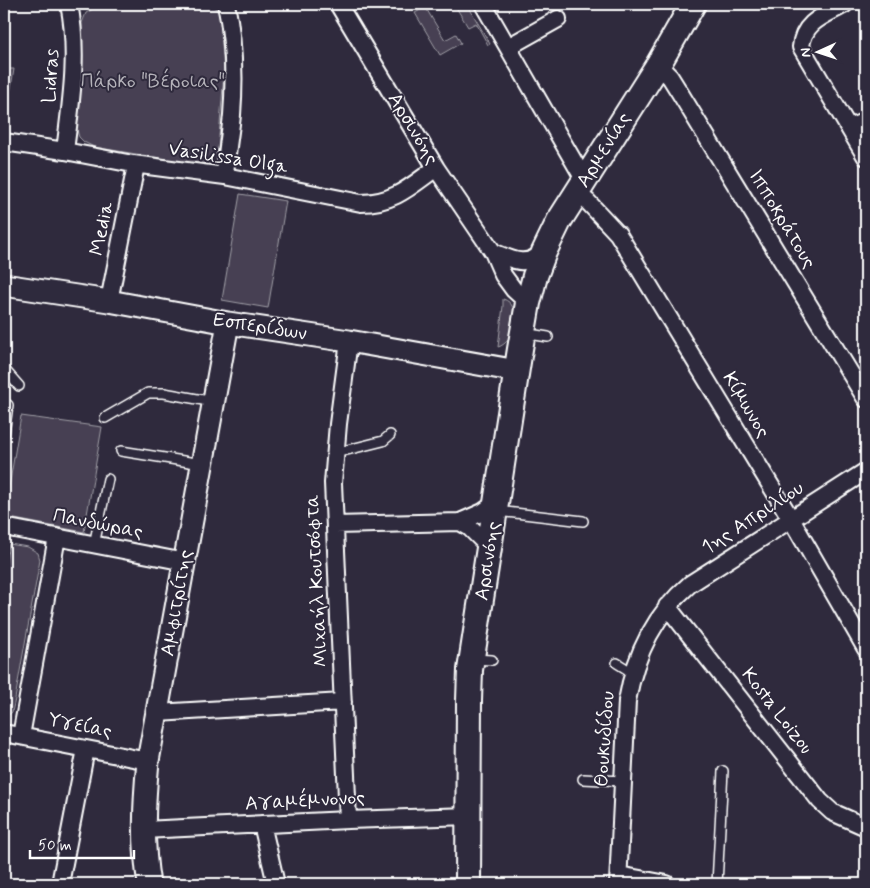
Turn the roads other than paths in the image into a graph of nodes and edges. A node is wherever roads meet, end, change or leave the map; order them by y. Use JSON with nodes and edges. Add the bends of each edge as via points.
{"nodes":[{"id":1,"x":69,"y":4,"type":"edge"},
{"id":2,"x":226,"y":4,"type":"edge"},
{"id":3,"x":340,"y":4,"type":"edge"},
{"id":4,"x":483,"y":4,"type":"edge"},
{"id":5,"x":693,"y":4,"type":"edge"},
{"id":6,"x":845,"y":4,"type":"edge"},
{"id":7,"x":558,"y":19,"type":"dead end"},
{"id":8,"x":508,"y":47,"type":"junction"},
{"id":9,"x":658,"y":65,"type":"junction"},
{"id":10,"x":866,"y":121,"type":"edge"},
{"id":11,"x":850,"y":128,"type":"junction"},
{"id":12,"x":4,"y":142,"type":"edge"},
{"id":13,"x":65,"y":151,"type":"junction"},
{"id":14,"x":866,"y":157,"type":"edge"},
{"id":15,"x":136,"y":165,"type":"junction"},
{"id":16,"x":436,"y":168,"type":"junction"},
{"id":17,"x":225,"y":176,"type":"junction"},
{"id":18,"x":581,"y":187,"type":"junction"},
{"id":19,"x":492,"y":252,"type":"junction"},
{"id":20,"x":544,"y":252,"type":"junction"},
{"id":21,"x":4,"y":285,"type":"edge"},
{"id":22,"x":109,"y":301,"type":"junction"},
{"id":23,"x":528,"y":302,"type":"junction"},
{"id":24,"x":228,"y":323,"type":"junction"},
{"id":25,"x":523,"y":333,"type":"junction"},
{"id":26,"x":548,"y":337,"type":"dead end"},
{"id":27,"x":350,"y":340,"type":"junction"},
{"id":28,"x":4,"y":369,"type":"edge"},
{"id":29,"x":517,"y":371,"type":"junction"},
{"id":30,"x":19,"y":386,"type":"dead end"},
{"id":31,"x":866,"y":399,"type":"edge"},
{"id":32,"x":214,"y":402,"type":"junction"},
{"id":33,"x":8,"y":405,"type":"dead end"},
{"id":34,"x":106,"y":418,"type":"dead end"},
{"id":35,"x":4,"y":434,"type":"edge"},
{"id":36,"x":390,"y":436,"type":"dead end"},
{"id":37,"x":121,"y":451,"type":"dead end"},
{"id":38,"x":335,"y":453,"type":"junction"},
{"id":39,"x":203,"y":464,"type":"junction"},
{"id":40,"x":866,"y":471,"type":"edge"},
{"id":41,"x":108,"y":479,"type":"dead end"},
{"id":42,"x":497,"y":506,"type":"junction"},
{"id":43,"x":791,"y":520,"type":"junction"},
{"id":44,"x":583,"y":521,"type":"dead end"},
{"id":45,"x":460,"y":522,"type":"junction"},
{"id":46,"x":335,"y":525,"type":"junction"},
{"id":47,"x":4,"y":530,"type":"edge"},
{"id":48,"x":57,"y":537,"type":"junction"},
{"id":49,"x":94,"y":544,"type":"junction"},
{"id":50,"x":490,"y":548,"type":"junction"},
{"id":51,"x":185,"y":562,"type":"junction"},
{"id":52,"x":667,"y":606,"type":"junction"},
{"id":53,"x":866,"y":649,"type":"edge"},
{"id":54,"x":617,"y":662,"type":"dead end"},
{"id":55,"x":633,"y":672,"type":"junction"},
{"id":56,"x":343,"y":702,"type":"junction"},
{"id":57,"x":157,"y":713,"type":"junction"},
{"id":58,"x":4,"y":733,"type":"edge"},
{"id":59,"x":21,"y":736,"type":"junction"},
{"id":60,"x":86,"y":749,"type":"junction"},
{"id":61,"x":148,"y":761,"type":"junction"},
{"id":62,"x":723,"y":770,"type":"dead end"},
{"id":63,"x":583,"y":779,"type":"dead end"},
{"id":64,"x":623,"y":781,"type":"junction"},
{"id":65,"x":469,"y":816,"type":"junction"},
{"id":66,"x":348,"y":820,"type":"junction"},
{"id":67,"x":262,"y":824,"type":"junction"},
{"id":68,"x":866,"y":827,"type":"edge"},
{"id":69,"x":143,"y":830,"type":"junction"},
{"id":70,"x":619,"y":879,"type":"edge"},
{"id":71,"x":60,"y":884,"type":"edge"},
{"id":72,"x":149,"y":884,"type":"edge"},
{"id":73,"x":276,"y":884,"type":"edge"},
{"id":74,"x":468,"y":884,"type":"edge"},
{"id":75,"x":667,"y":884,"type":"edge"},
{"id":76,"x":717,"y":884,"type":"edge"}],
"edges":[{"from":1,"to":13,"type":"street","name":"Lidras","via":[[74,27],[74,62]]},
{"from":2,"to":17,"type":"street","via":[[234,65]]},
{"from":3,"to":16,"type":"street","name":"Αρσινόης"},
{"from":4,"to":8,"type":"street","name":"Κίμωνος"},
{"from":5,"to":9,"type":"main road","name":"Αρμενίας"},
{"from":6,"to":11,"type":"street","via":[[813,22],[806,29],[801,47]]},
{"from":7,"to":8,"type":"street"},
{"from":8,"to":18,"type":"street","name":"Κίμωνος"},
{"from":9,"to":18,"type":"main road","name":"Αρμενίας"},
{"from":9,"to":31,"type":"street","name":"Ιπποκράτους","via":[[680,93]]},
{"from":10,"to":11,"type":"street"},
{"from":11,"to":14,"type":"street"},
{"from":12,"to":13,"type":"street","name":"Vasilissa Olga"},
{"from":13,"to":15,"type":"street","name":"Vasilissa Olga"},
{"from":15,"to":17,"type":"street","name":"Vasilissa Olga"},
{"from":15,"to":22,"type":"street","name":"Media"},
{"from":16,"to":17,"type":"street","name":"Vasilissa Olga","via":[[397,195],[374,203],[331,198]]},
{"from":16,"to":19,"type":"street","name":"Αρσινόης"},
{"from":18,"to":20,"type":"main road","name":"Αρμενίας"},
{"from":18,"to":43,"type":"street","name":"Κίμωνος","via":[[588,202],[618,234]]},
{"from":19,"to":20,"type":"street","via":[[518,262],[527,262]]},
{"from":19,"to":23,"type":"street","name":"Αρσινόης","via":[[502,275]]},
{"from":20,"to":23,"type":"main road","name":"Αρμενίας"},
{"from":21,"to":22,"type":"street","name":"Εσπερίδων"},
{"from":22,"to":24,"type":"street","name":"Εσπερίδων"},
{"from":23,"to":25,"type":"main road","name":"Αρσινόης"},
{"from":24,"to":27,"type":"street","name":"Εσπερίδων"},
{"from":24,"to":32,"type":"street","name":"Αμφιτρίτης"},
{"from":25,"to":26,"type":"lane"},
{"from":25,"to":29,"type":"main road","name":"Αρσινόης"},
{"from":27,"to":29,"type":"street","name":"Εσπερίδων"},
{"from":27,"to":38,"type":"street","name":"Μιχαήλ Κουτσόφτα"},
{"from":28,"to":30,"type":"lane"},
{"from":29,"to":42,"type":"main road","name":"Αρσινόης"},
{"from":32,"to":34,"type":"lane","via":[[148,393]]},
{"from":32,"to":39,"type":"street","name":"Αμφιτρίτης"},
{"from":33,"to":35,"type":"lane"},
{"from":36,"to":38,"type":"lane","via":[[383,442]]},
{"from":37,"to":39,"type":"lane"},
{"from":38,"to":46,"type":"street","name":"Μιχαήλ Κουτσόφτα"},
{"from":39,"to":51,"type":"street","name":"Αμφιτρίτης"},
{"from":40,"to":43,"type":"street","name":"1ης Απριλίου"},
{"from":41,"to":49,"type":"lane"},
{"from":42,"to":44,"type":"lane"},
{"from":42,"to":45,"type":"street"},
{"from":42,"to":50,"type":"main road","name":"Αρσινόης"},
{"from":43,"to":52,"type":"street","name":"1ης Απριλίου","via":[[690,584]]},
{"from":43,"to":53,"type":"street","name":"Κίμωνος"},
{"from":45,"to":46,"type":"street"},
{"from":45,"to":50,"type":"street"},
{"from":46,"to":56,"type":"street","name":"Μιχαήλ Κουτσόφτα"},
{"from":47,"to":48,"type":"street","name":"Πανδώρας"},
{"from":48,"to":49,"type":"street","name":"Πανδώρας"},
{"from":48,"to":59,"type":"street"},
{"from":49,"to":51,"type":"street","name":"Πανδώρας"},
{"from":50,"to":65,"type":"main road","name":"Αρσινόης","via":[[482,660],[469,701]]},
{"from":51,"to":57,"type":"street","name":"Αμφιτρίτης"},
{"from":52,"to":55,"type":"street","name":"Θουκυδίδου","via":[[650,630]]},
{"from":52,"to":68,"type":"street","name":"Kosta Loizou","via":[[820,801],[832,812]]},
{"from":54,"to":55,"type":"lane"},
{"from":55,"to":64,"type":"street","name":"Θουκυδίδου","via":[[627,701]]},
{"from":56,"to":57,"type":"street"},
{"from":56,"to":66,"type":"street","name":"Μιχαήλ Κουτσόφτα"},
{"from":57,"to":61,"type":"street","name":"Αμφιτρίτης"},
{"from":58,"to":59,"type":"street","name":"Υγείας"},
{"from":59,"to":60,"type":"street","name":"Υγείας"},
{"from":60,"to":61,"type":"street","name":"Υγείας"},
{"from":60,"to":71,"type":"street"},
{"from":61,"to":69,"type":"street","name":"Αμφιτρίτης"},
{"from":62,"to":76,"type":"lane"},
{"from":63,"to":64,"type":"lane"},
{"from":64,"to":70,"type":"street","name":"Θουκυδίδου"},
{"from":65,"to":66,"type":"street","name":"Αγαμέμνονος"},
{"from":65,"to":74,"type":"main road","name":"Αρσινόης"},
{"from":66,"to":67,"type":"street","name":"Αγαμέμνονος"},
{"from":67,"to":69,"type":"street","name":"Αγαμέμνονος"},
{"from":67,"to":73,"type":"street"},
{"from":69,"to":72,"type":"street","name":"Αμφιτρίτης"},
{"from":70,"to":75,"type":"street"}]}
